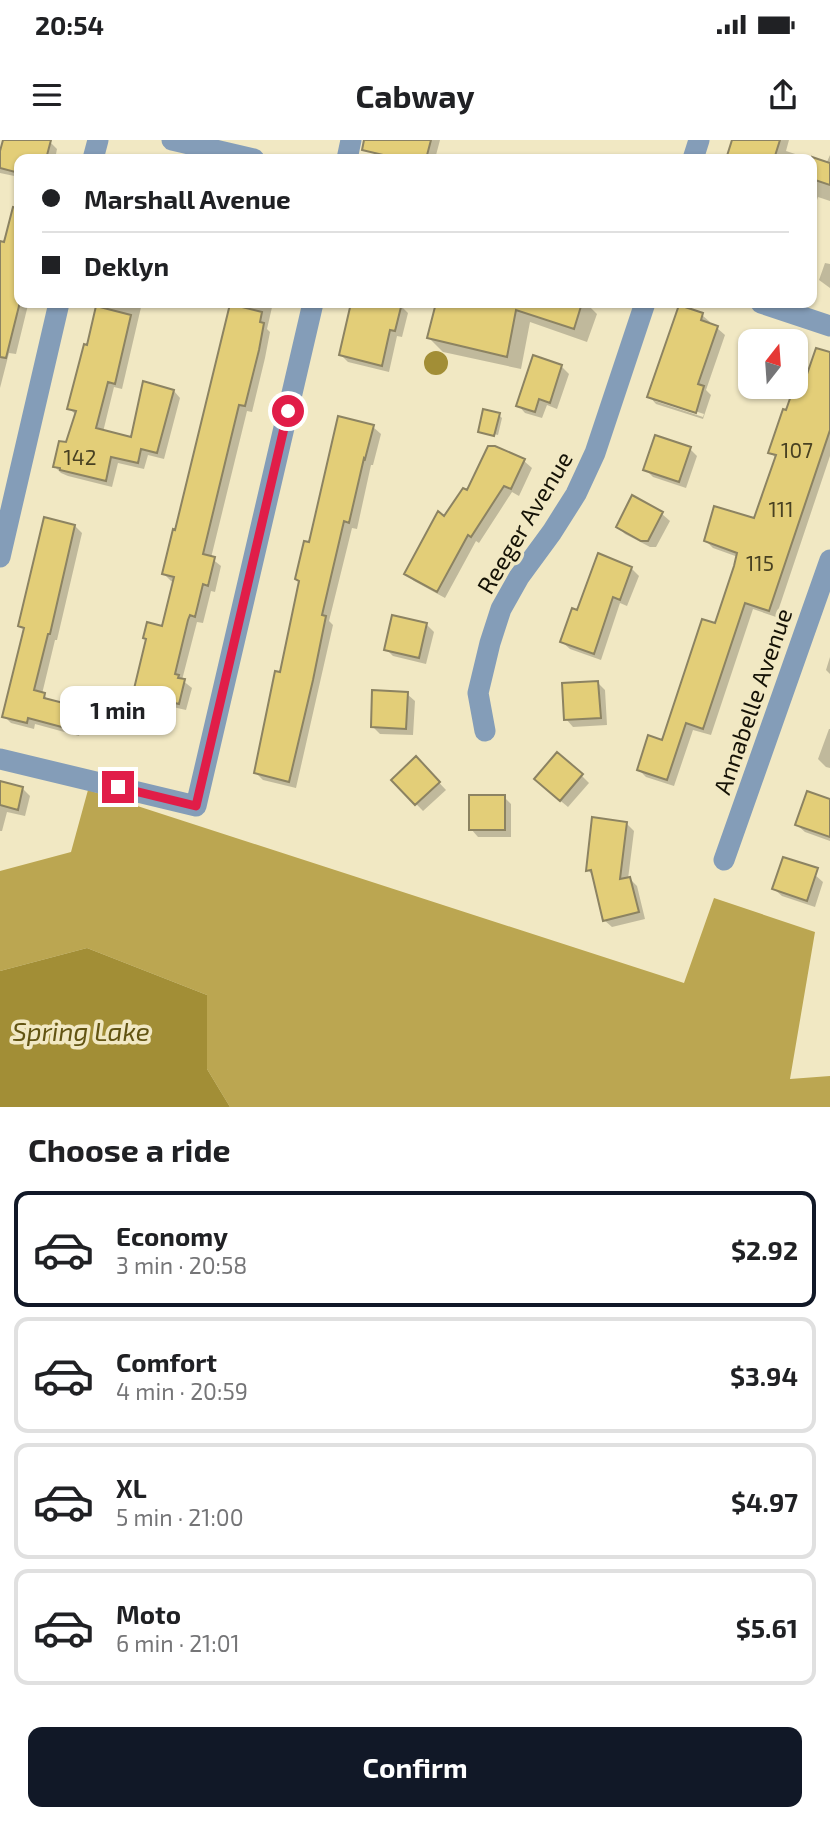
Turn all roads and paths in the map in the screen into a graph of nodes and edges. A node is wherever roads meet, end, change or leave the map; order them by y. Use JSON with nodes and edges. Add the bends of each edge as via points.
{"nodes":[{"id":1,"x":172,"y":140,"type":"edge"},
{"id":2,"x":232,"y":154,"type":"edge"},
{"id":3,"x":59,"y":308,"type":"edge"},
{"id":4,"x":312,"y":308,"type":"edge"},
{"id":5,"x":643,"y":308,"type":"edge"},
{"id":6,"x":776,"y":308,"type":"edge"},
{"id":7,"x":830,"y":326,"type":"edge"},
{"id":8,"x":0,"y":556,"type":"edge"},
{"id":9,"x":830,"y":560,"type":"edge"},
{"id":10,"x":485,"y":731,"type":"dead end"},
{"id":11,"x":0,"y":759,"type":"edge"},
{"id":12,"x":724,"y":860,"type":"dead end"}],
"edges":[{"from":1,"to":2,"type":"street"},
{"from":3,"to":8,"type":"street"},
{"from":4,"to":11,"type":"street","via":[[196,806]]},
{"from":5,"to":10,"type":"street","name":"Reeger Avenue","via":[[595,453],[576,494],[502,609],[478,693]]},
{"from":6,"to":7,"type":"street"},
{"from":9,"to":12,"type":"street","name":"Annabelle Avenue"}]}
